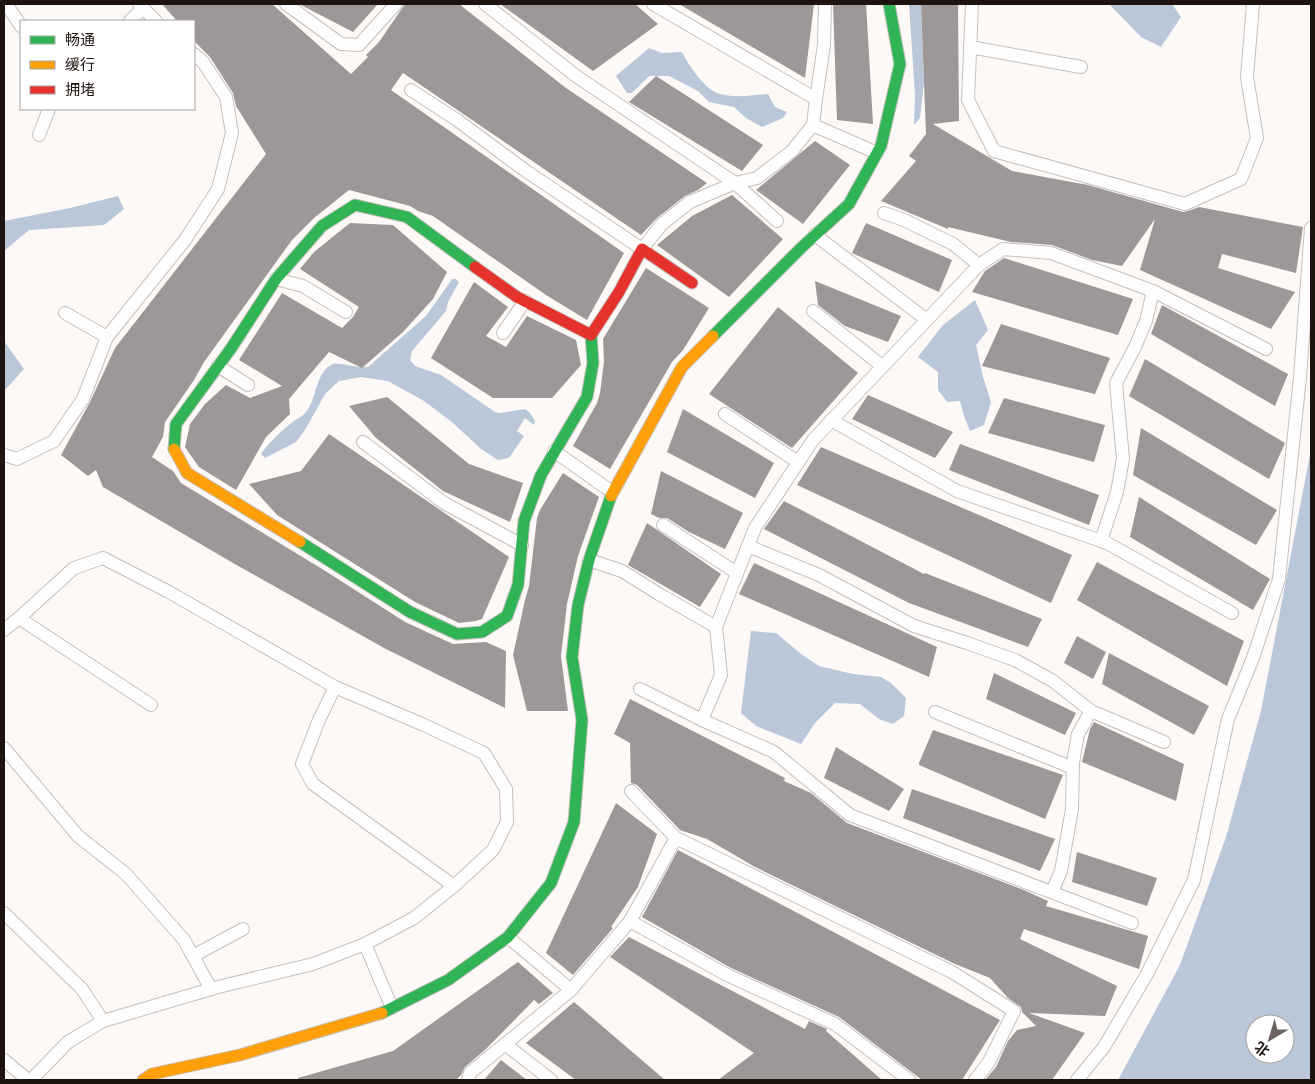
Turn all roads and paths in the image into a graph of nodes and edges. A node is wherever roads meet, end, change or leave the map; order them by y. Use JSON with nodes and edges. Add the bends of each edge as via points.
{"nodes":[{"id":1,"x":6,"y":4,"type":"edge"},
{"id":2,"x":286,"y":4,"type":"edge"},
{"id":3,"x":396,"y":4,"type":"edge"},
{"id":4,"x":485,"y":4,"type":"edge"},
{"id":5,"x":653,"y":4,"type":"edge"},
{"id":6,"x":825,"y":4,"type":"edge"},
{"id":7,"x":889,"y":4,"type":"edge"},
{"id":8,"x":972,"y":4,"type":"edge"},
{"id":9,"x":1253,"y":4,"type":"edge"},
{"id":10,"x":141,"y":6,"type":"edge"},
{"id":11,"x":131,"y":20,"type":"edge"},
{"id":12,"x":155,"y":20,"type":"edge"},
{"id":13,"x":20,"y":25,"type":"edge"},
{"id":14,"x":970,"y":47,"type":"junction"},
{"id":15,"x":195,"y":55,"type":"edge"},
{"id":16,"x":1081,"y":66,"type":"dead end"},
{"id":17,"x":411,"y":90,"type":"dead end"},
{"id":18,"x":816,"y":99,"type":"junction"},
{"id":19,"x":49,"y":110,"type":"edge"},
{"id":20,"x":813,"y":125,"type":"junction"},
{"id":21,"x":39,"y":135,"type":"dead end"},
{"id":22,"x":877,"y":153,"type":"junction"},
{"id":23,"x":735,"y":183,"type":"junction"},
{"id":24,"x":884,"y":213,"type":"dead end"},
{"id":25,"x":778,"y":221,"type":"dead end"},
{"id":26,"x":1311,"y":228,"type":"edge"},
{"id":27,"x":815,"y":235,"type":"junction"},
{"id":28,"x":642,"y":249,"type":"junction"},
{"id":29,"x":979,"y":265,"type":"junction"},
{"id":30,"x":276,"y":279,"type":"junction"},
{"id":31,"x":692,"y":283,"type":"dead end"},
{"id":32,"x":1153,"y":291,"type":"junction"},
{"id":33,"x":526,"y":301,"type":"junction"},
{"id":34,"x":813,"y":311,"type":"dead end"},
{"id":35,"x":346,"y":312,"type":"dead end"},
{"id":36,"x":65,"y":313,"type":"dead end"},
{"id":37,"x":927,"y":320,"type":"junction"},
{"id":38,"x":503,"y":333,"type":"dead end"},
{"id":39,"x":591,"y":335,"type":"junction"},
{"id":40,"x":107,"y":337,"type":"junction"},
{"id":41,"x":1266,"y":349,"type":"dead end"},
{"id":42,"x":218,"y":366,"type":"junction"},
{"id":43,"x":882,"y":366,"type":"junction"},
{"id":44,"x":248,"y":385,"type":"dead end"},
{"id":45,"x":725,"y":414,"type":"dead end"},
{"id":46,"x":831,"y":420,"type":"junction"},
{"id":47,"x":363,"y":442,"type":"dead end"},
{"id":48,"x":554,"y":451,"type":"junction"},
{"id":49,"x":4,"y":455,"type":"edge"},
{"id":50,"x":798,"y":462,"type":"junction"},
{"id":51,"x":612,"y":492,"type":"junction"},
{"id":52,"x":663,"y":525,"type":"dead end"},
{"id":53,"x":1101,"y":541,"type":"junction"},
{"id":54,"x":522,"y":545,"type":"junction"},
{"id":55,"x":748,"y":546,"type":"junction"},
{"id":56,"x":589,"y":560,"type":"junction"},
{"id":57,"x":737,"y":573,"type":"junction"},
{"id":58,"x":1232,"y":613,"type":"dead end"},
{"id":59,"x":19,"y":618,"type":"junction"},
{"id":60,"x":716,"y":627,"type":"junction"},
{"id":61,"x":4,"y":630,"type":"edge"},
{"id":62,"x":335,"y":687,"type":"junction"},
{"id":63,"x":640,"y":689,"type":"dead end"},
{"id":64,"x":151,"y":705,"type":"dead end"},
{"id":65,"x":1091,"y":710,"type":"junction"},
{"id":66,"x":935,"y":712,"type":"dead end"},
{"id":67,"x":702,"y":720,"type":"junction"},
{"id":68,"x":1164,"y":742,"type":"dead end"},
{"id":69,"x":4,"y":748,"type":"edge"},
{"id":70,"x":1073,"y":768,"type":"junction"},
{"id":71,"x":631,"y":791,"type":"dead end"},
{"id":72,"x":676,"y":838,"type":"junction"},
{"id":73,"x":454,"y":886,"type":"junction"},
{"id":74,"x":1052,"y":892,"type":"junction"},
{"id":75,"x":4,"y":913,"type":"edge"},
{"id":76,"x":630,"y":921,"type":"junction"},
{"id":77,"x":1132,"y":923,"type":"dead end"},
{"id":78,"x":243,"y":929,"type":"dead end"},
{"id":79,"x":508,"y":937,"type":"junction"},
{"id":80,"x":366,"y":944,"type":"junction"},
{"id":81,"x":193,"y":956,"type":"junction"},
{"id":82,"x":211,"y":989,"type":"junction"},
{"id":83,"x":571,"y":990,"type":"junction"},
{"id":84,"x":392,"y":1008,"type":"junction"},
{"id":85,"x":103,"y":1021,"type":"junction"},
{"id":86,"x":505,"y":1044,"type":"junction"},
{"id":87,"x":4,"y":1060,"type":"edge"},
{"id":88,"x":28,"y":1080,"type":"edge"},
{"id":89,"x":31,"y":1080,"type":"edge"},
{"id":90,"x":143,"y":1080,"type":"edge"},
{"id":91,"x":468,"y":1080,"type":"edge"},
{"id":92,"x":552,"y":1080,"type":"edge"},
{"id":93,"x":909,"y":1080,"type":"edge"},
{"id":94,"x":975,"y":1080,"type":"edge"},
{"id":95,"x":1077,"y":1080,"type":"edge"}],
"edges":[{"from":1,"to":13,"type":"street"},
{"from":2,"to":3,"type":"street","via":[[341,44],[359,45]]},
{"from":4,"to":23,"type":"street","via":[[576,76]]},
{"from":5,"to":18,"type":"street"},
{"from":6,"to":18,"type":"street","via":[[824,45]]},
{"from":7,"to":22,"type":"street","via":[[900,64]]},
{"from":8,"to":14,"type":"street"},
{"from":9,"to":14,"type":"street","via":[[1247,77],[1257,138],[1241,179],[1185,204],[994,151],[968,100]]},
{"from":10,"to":11,"type":"street"},
{"from":10,"to":12,"type":"street"},
{"from":14,"to":16,"type":"street"},
{"from":15,"to":40,"type":"street","via":[[226,97],[232,133],[218,189],[185,240]]},
{"from":17,"to":28,"type":"street"},
{"from":18,"to":20,"type":"street"},
{"from":19,"to":21,"type":"street"},
{"from":20,"to":22,"type":"street"},
{"from":20,"to":23,"type":"street","via":[[792,151],[757,178]]},
{"from":22,"to":27,"type":"street","via":[[849,204]]},
{"from":23,"to":25,"type":"street"},
{"from":23,"to":28,"type":"street","via":[[690,202],[662,224]]},
{"from":24,"to":29,"type":"street","via":[[954,244]]},
{"from":26,"to":95,"type":"street","via":[[1300,377],[1279,578],[1253,658],[1228,719],[1194,880],[1147,974],[1109,1040]]},
{"from":27,"to":37,"type":"street"},
{"from":27,"to":51,"type":"street","via":[[682,367]]},
{"from":28,"to":31,"type":"street"},
{"from":28,"to":39,"type":"street"},
{"from":29,"to":32,"type":"street","via":[[1003,249],[1051,253]]},
{"from":29,"to":37,"type":"street"},
{"from":30,"to":33,"type":"street","via":[[322,226],[355,205],[406,217]]},
{"from":30,"to":35,"type":"street","via":[[303,286]]},
{"from":30,"to":42,"type":"street"},
{"from":32,"to":41,"type":"street"},
{"from":32,"to":53,"type":"street","via":[[1146,322],[1116,383],[1123,459],[1117,492]]},
{"from":33,"to":38,"type":"street"},
{"from":33,"to":39,"type":"street"},
{"from":34,"to":43,"type":"street"},
{"from":36,"to":40,"type":"street"},
{"from":37,"to":43,"type":"street"},
{"from":39,"to":48,"type":"street","via":[[593,362],[586,397]]},
{"from":40,"to":49,"type":"street","via":[[83,399],[54,441],[17,459]]},
{"from":42,"to":44,"type":"street"},
{"from":42,"to":54,"type":"street","via":[[176,424],[173,448],[187,473],[410,612],[457,634],[482,632],[507,616],[518,585]]},
{"from":43,"to":46,"type":"street"},
{"from":45,"to":50,"type":"street"},
{"from":46,"to":50,"type":"street"},
{"from":46,"to":53,"type":"street","via":[[957,491]]},
{"from":47,"to":54,"type":"street","via":[[444,503]]},
{"from":48,"to":51,"type":"street"},
{"from":48,"to":54,"type":"street","via":[[541,474],[524,521]]},
{"from":50,"to":55,"type":"street","via":[[755,528]]},
{"from":51,"to":56,"type":"street"},
{"from":52,"to":57,"type":"street"},
{"from":53,"to":58,"type":"street"},
{"from":55,"to":57,"type":"street"},
{"from":55,"to":65,"type":"street","via":[[819,575],[914,626],[1015,660],[1053,681]]},
{"from":56,"to":60,"type":"street","via":[[622,571]]},
{"from":56,"to":79,"type":"street","via":[[578,605],[572,657],[582,720],[574,822],[550,883]]},
{"from":57,"to":60,"type":"street"},
{"from":59,"to":61,"type":"street"},
{"from":59,"to":62,"type":"street","via":[[74,568],[103,558]]},
{"from":59,"to":64,"type":"street"},
{"from":60,"to":67,"type":"street","via":[[721,676]]},
{"from":62,"to":73,"type":"street","via":[[302,764],[312,784]]},
{"from":62,"to":73,"type":"street","via":[[484,753],[506,789],[507,822],[493,850]]},
{"from":63,"to":67,"type":"street"},
{"from":65,"to":68,"type":"street"},
{"from":65,"to":70,"type":"street","via":[[1078,734]]},
{"from":66,"to":70,"type":"street"},
{"from":67,"to":74,"type":"street","via":[[774,752],[850,815]]},
{"from":69,"to":81,"type":"street","via":[[78,836],[126,874],[184,940]]},
{"from":70,"to":74,"type":"street","via":[[1072,809],[1061,871]]},
{"from":71,"to":72,"type":"street"},
{"from":72,"to":76,"type":"street"},
{"from":72,"to":94,"type":"street","via":[[952,972],[1014,1011],[989,1062]]},
{"from":73,"to":80,"type":"street","via":[[414,918]]},
{"from":74,"to":77,"type":"street"},
{"from":75,"to":85,"type":"street","via":[[82,989]]},
{"from":76,"to":83,"type":"street"},
{"from":76,"to":93,"type":"street","via":[[727,975],[835,1024]]},
{"from":78,"to":81,"type":"street"},
{"from":79,"to":83,"type":"street"},
{"from":79,"to":84,"type":"street","via":[[448,980]]},
{"from":80,"to":82,"type":"street","via":[[314,964]]},
{"from":80,"to":84,"type":"street"},
{"from":81,"to":82,"type":"street"},
{"from":82,"to":85,"type":"street"},
{"from":83,"to":86,"type":"street"},
{"from":84,"to":90,"type":"street","via":[[376,1016],[240,1055],[152,1074]]},
{"from":85,"to":89,"type":"street","via":[[68,1042]]},
{"from":86,"to":91,"type":"street","via":[[470,1073]]},
{"from":86,"to":92,"type":"street"},
{"from":87,"to":88,"type":"street"}]}
